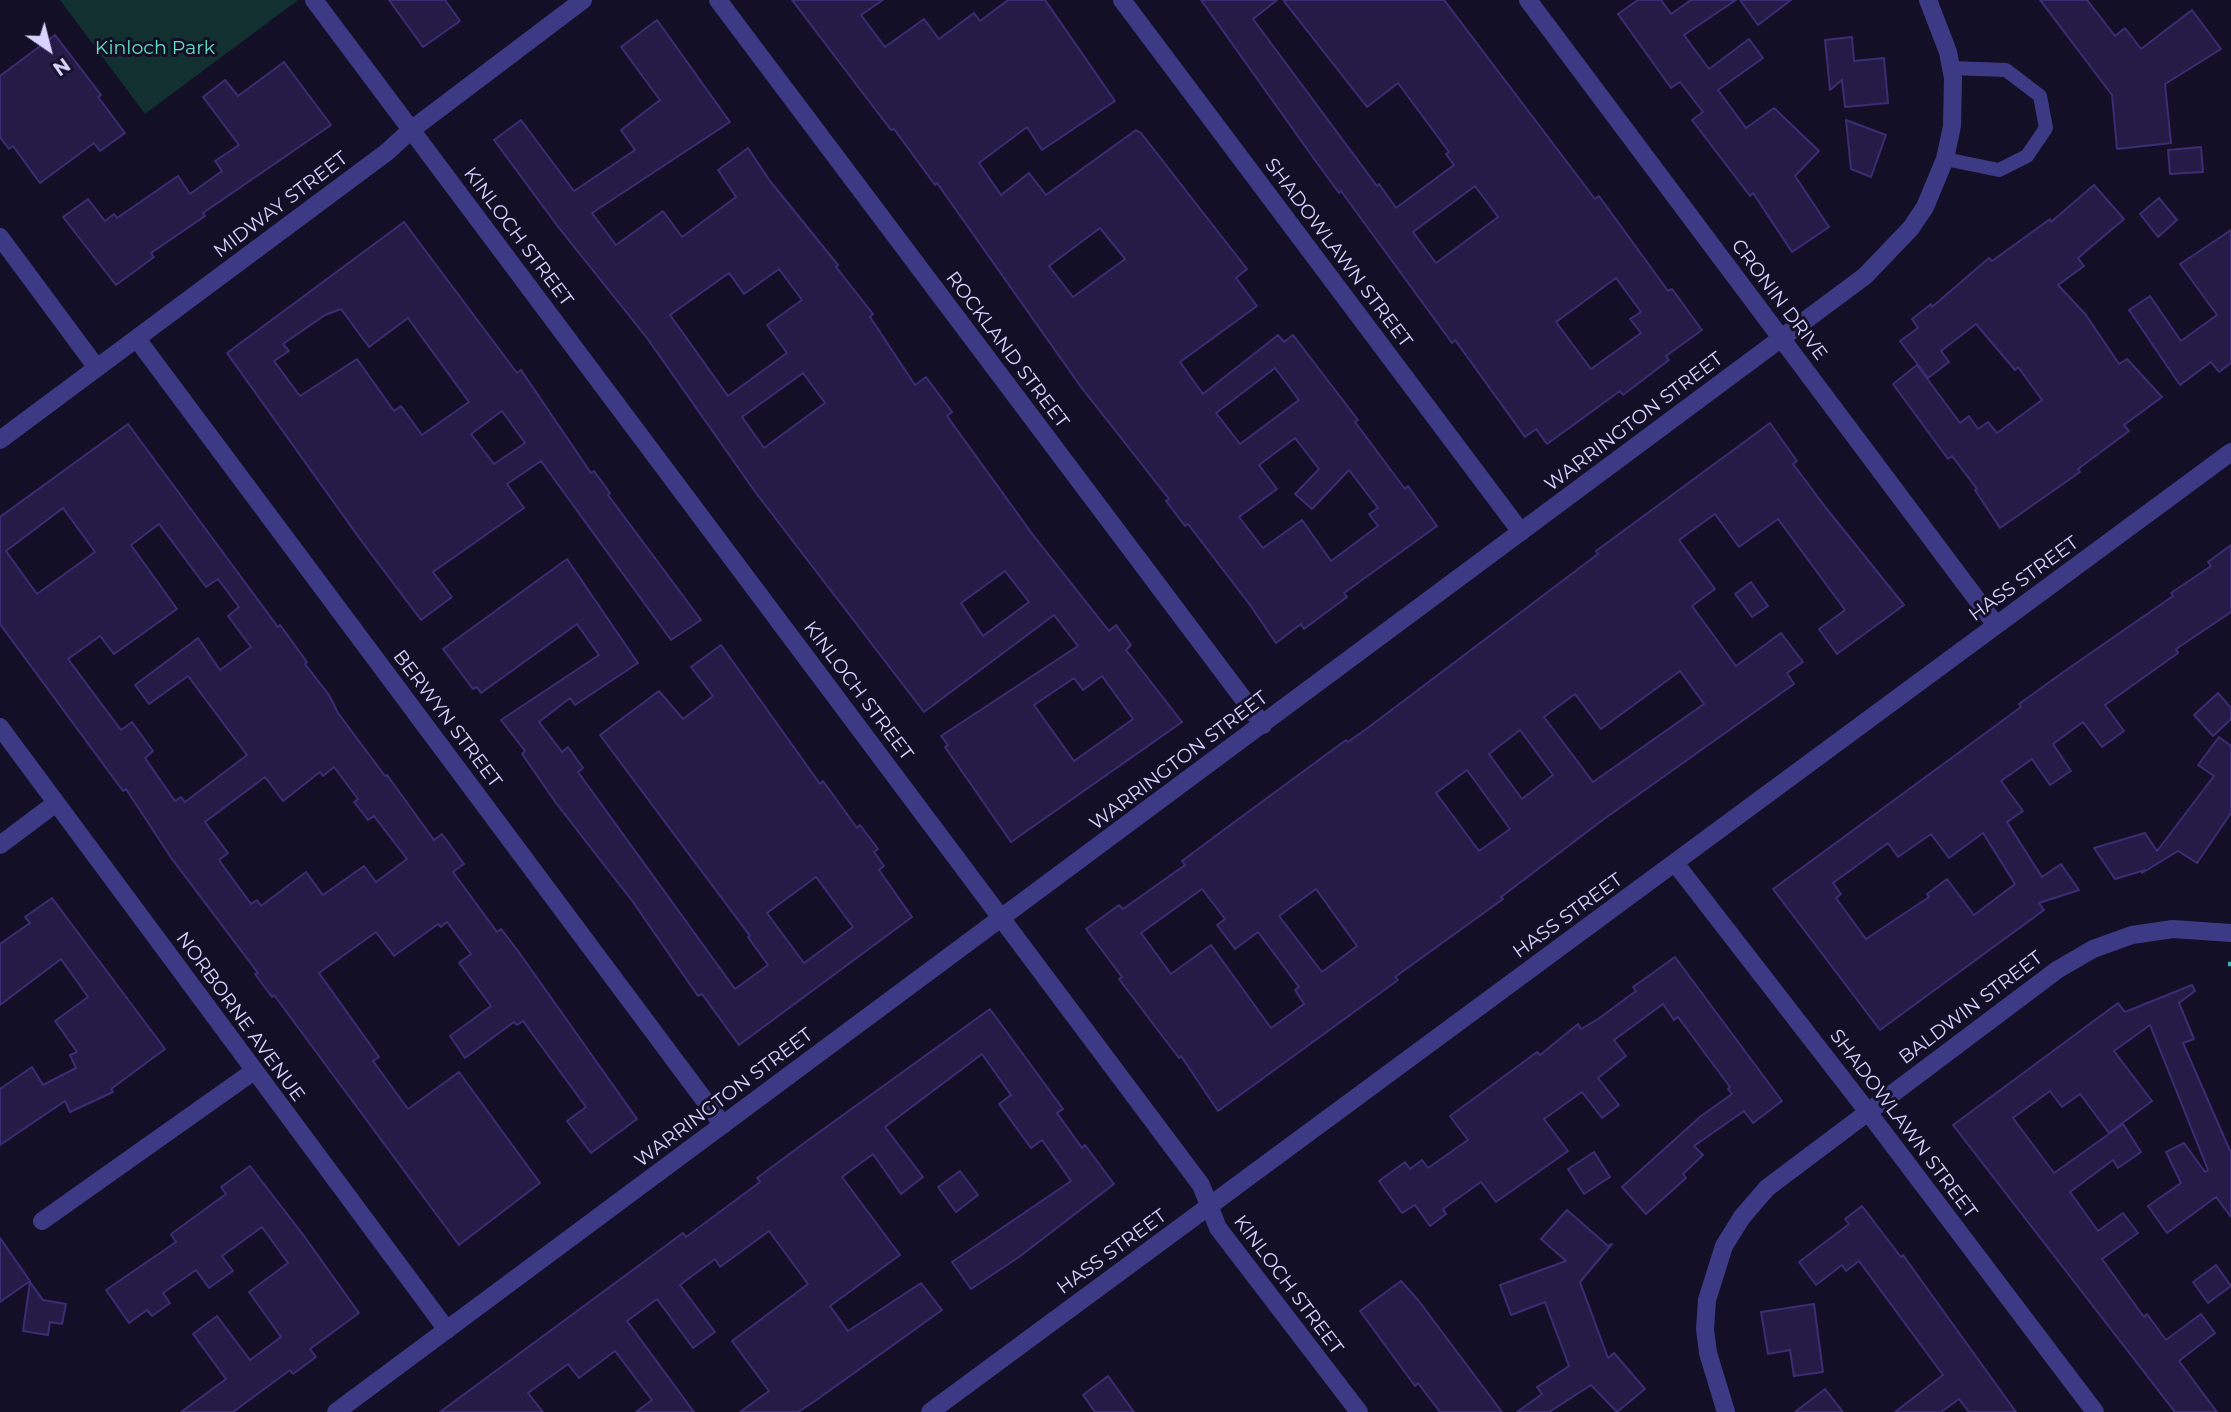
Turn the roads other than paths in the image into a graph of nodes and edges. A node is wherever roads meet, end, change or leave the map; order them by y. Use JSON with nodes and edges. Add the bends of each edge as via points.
{"nodes":[{"id":1,"x":314,"y":0,"type":"edge"},
{"id":2,"x":583,"y":0,"type":"edge"},
{"id":3,"x":718,"y":0,"type":"edge"},
{"id":4,"x":1122,"y":0,"type":"edge"},
{"id":5,"x":1528,"y":0,"type":"edge"},
{"id":6,"x":1928,"y":0,"type":"edge"},
{"id":7,"x":1952,"y":73,"type":"junction"},
{"id":8,"x":411,"y":130,"type":"junction"},
{"id":9,"x":1945,"y":159,"type":"junction"},
{"id":10,"x":0,"y":237,"type":"edge"},
{"id":11,"x":1781,"y":337,"type":"junction"},
{"id":12,"x":137,"y":339,"type":"junction"},
{"id":13,"x":97,"y":368,"type":"junction"},
{"id":14,"x":0,"y":440,"type":"edge"},
{"id":15,"x":2231,"y":452,"type":"edge"},
{"id":16,"x":1521,"y":532,"type":"junction"},
{"id":17,"x":1996,"y":625,"type":"junction"},
{"id":18,"x":1263,"y":725,"type":"junction"},
{"id":19,"x":0,"y":727,"type":"edge"},
{"id":20,"x":56,"y":803,"type":"junction"},
{"id":21,"x":0,"y":845,"type":"edge"},
{"id":22,"x":1675,"y":863,"type":"junction"},
{"id":23,"x":1002,"y":919,"type":"junction"},
{"id":24,"x":2231,"y":933,"type":"edge"},
{"id":25,"x":254,"y":1071,"type":"junction"},
{"id":26,"x":1868,"y":1112,"type":"junction"},
{"id":27,"x":723,"y":1125,"type":"junction"},
{"id":28,"x":1209,"y":1207,"type":"junction"},
{"id":29,"x":42,"y":1222,"type":"dead end"},
{"id":30,"x":447,"y":1330,"type":"junction"},
{"id":31,"x":336,"y":1412,"type":"edge"},
{"id":32,"x":930,"y":1412,"type":"edge"},
{"id":33,"x":1359,"y":1412,"type":"edge"},
{"id":34,"x":1726,"y":1412,"type":"edge"},
{"id":35,"x":2095,"y":1412,"type":"edge"}],
"edges":[{"from":1,"to":8,"type":"street","name":"KINLOCH STREET"},
{"from":2,"to":8,"type":"street","name":"MIDWAY STREET"},
{"from":3,"to":18,"type":"street","name":"ROCKLAND STREET"},
{"from":4,"to":16,"type":"street","name":"SHADOWLAWN STREET"},
{"from":5,"to":11,"type":"street","name":"CRONIN DRIVE"},
{"from":6,"to":7,"type":"street","name":"WARRINGTON STREET"},
{"from":7,"to":9,"type":"street","name":"WARRINGTON STREET","via":[[1952,126]]},
{"from":7,"to":9,"type":"lane","via":[[2006,70],[2040,96],[2046,128],[2027,156],[1999,170]]},
{"from":8,"to":12,"type":"street","name":"MIDWAY STREET"},
{"from":8,"to":23,"type":"street","name":"KINLOCH STREET"},
{"from":9,"to":11,"type":"street","name":"WARRINGTON STREET","via":[[1925,207],[1896,247]]},
{"from":10,"to":13,"type":"street"},
{"from":11,"to":16,"type":"street","name":"WARRINGTON STREET"},
{"from":11,"to":17,"type":"street","name":"CRONIN DRIVE"},
{"from":12,"to":13,"type":"street","name":"MIDWAY STREET"},
{"from":12,"to":27,"type":"street","name":"BERWYN STREET"},
{"from":13,"to":14,"type":"street","name":"MIDWAY STREET"},
{"from":15,"to":17,"type":"street","name":"HASS STREET"},
{"from":16,"to":18,"type":"street","name":"WARRINGTON STREET"},
{"from":17,"to":22,"type":"street","name":"HASS STREET"},
{"from":18,"to":23,"type":"street","name":"WARRINGTON STREET"},
{"from":19,"to":20,"type":"street","name":"NORBORNE AVENUE"},
{"from":20,"to":21,"type":"street"},
{"from":20,"to":25,"type":"street","name":"NORBORNE AVENUE"},
{"from":22,"to":26,"type":"street","name":"SHADOWLAWN STREET"},
{"from":22,"to":28,"type":"street","name":"HASS STREET"},
{"from":23,"to":27,"type":"street","name":"WARRINGTON STREET"},
{"from":23,"to":28,"type":"street","name":"KINLOCH STREET","via":[[1201,1185]]},
{"from":24,"to":26,"type":"street","name":"BALDWIN STREET","via":[[2173,929],[2132,935],[2093,949],[2057,970]]},
{"from":25,"to":29,"type":"street"},
{"from":25,"to":30,"type":"street","name":"NORBORNE AVENUE"},
{"from":26,"to":34,"type":"street","name":"BALDWIN STREET","via":[[1767,1188],[1724,1246],[1707,1300],[1705,1329]]},
{"from":26,"to":35,"type":"street","name":"SHADOWLAWN STREET"},
{"from":27,"to":30,"type":"street","name":"WARRINGTON STREET"},
{"from":28,"to":32,"type":"street","name":"HASS STREET"},
{"from":28,"to":33,"type":"street","name":"KINLOCH STREET","via":[[1217,1228]]},
{"from":30,"to":31,"type":"street","name":"WARRINGTON STREET"}]}
